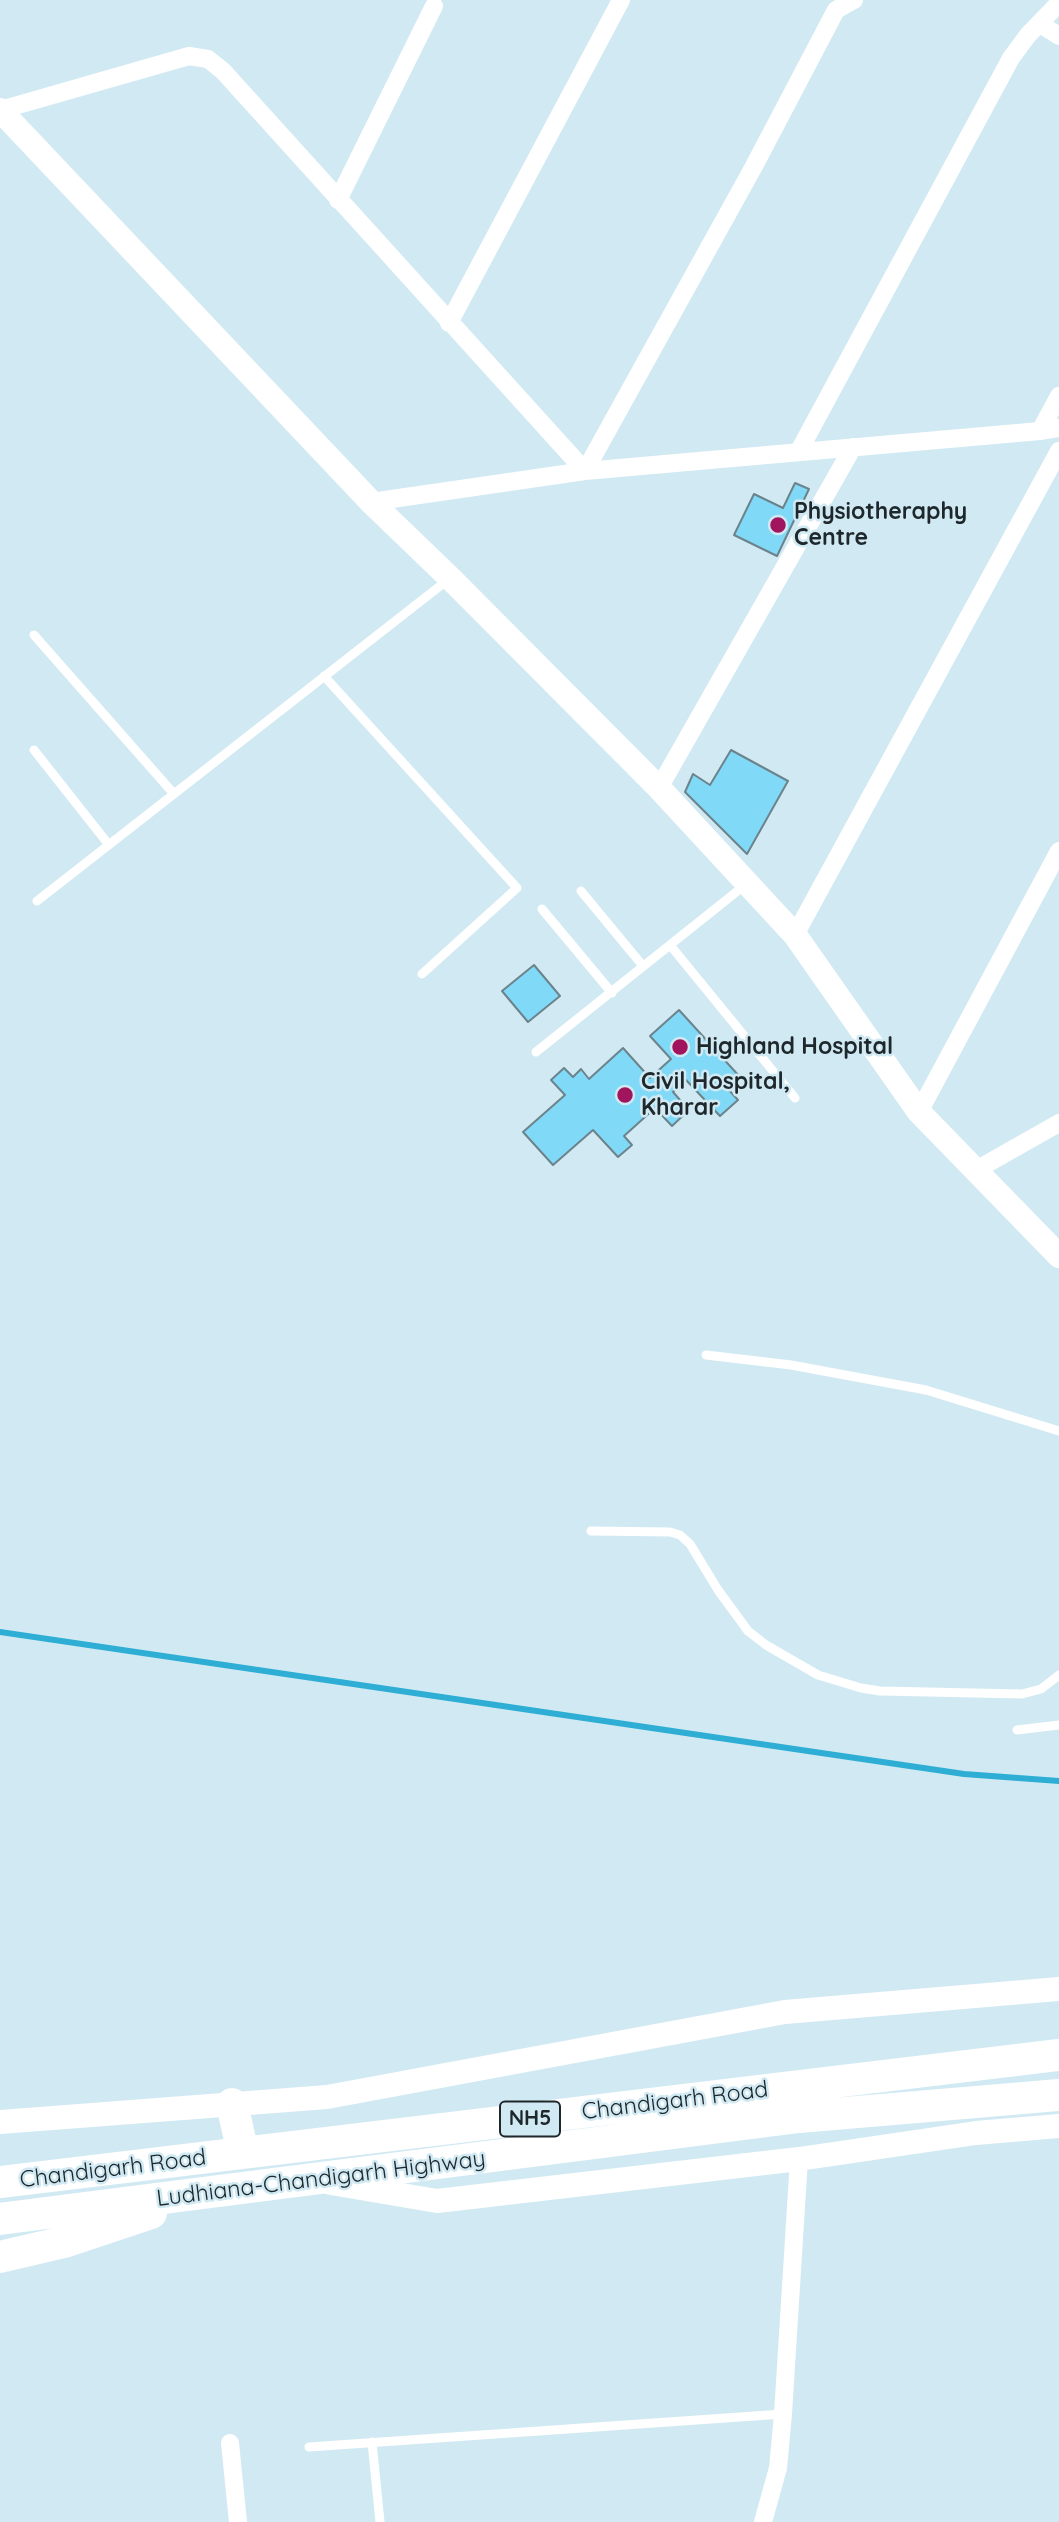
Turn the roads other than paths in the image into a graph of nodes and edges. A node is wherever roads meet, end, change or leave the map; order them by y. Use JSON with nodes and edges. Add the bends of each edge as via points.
{"nodes":[{"id":1,"x":621,"y":0,"type":"edge"},
{"id":2,"x":854,"y":0,"type":"edge"},
{"id":3,"x":1059,"y":3,"type":"edge"},
{"id":4,"x":434,"y":6,"type":"dead end"},
{"id":5,"x":1040,"y":24,"type":"junction"},
{"id":6,"x":1059,"y":36,"type":"edge"},
{"id":7,"x":0,"y":110,"type":"edge"},
{"id":8,"x":338,"y":200,"type":"junction"},
{"id":9,"x":449,"y":323,"type":"junction"},
{"id":10,"x":1059,"y":396,"type":"edge"},
{"id":11,"x":1059,"y":428,"type":"edge"},
{"id":12,"x":1040,"y":431,"type":"junction"},
{"id":13,"x":853,"y":447,"type":"junction"},
{"id":14,"x":799,"y":451,"type":"junction"},
{"id":15,"x":1059,"y":451,"type":"edge"},
{"id":16,"x":585,"y":471,"type":"junction"},
{"id":17,"x":371,"y":502,"type":"junction"},
{"id":18,"x":450,"y":578,"type":"junction"},
{"id":19,"x":34,"y":635,"type":"dead end"},
{"id":20,"x":324,"y":676,"type":"junction"},
{"id":21,"x":34,"y":750,"type":"dead end"},
{"id":22,"x":659,"y":788,"type":"junction"},
{"id":23,"x":174,"y":794,"type":"junction"},
{"id":24,"x":109,"y":845,"type":"junction"},
{"id":25,"x":1059,"y":851,"type":"edge"},
{"id":26,"x":746,"y":884,"type":"junction"},
{"id":27,"x":581,"y":891,"type":"dead end"},
{"id":28,"x":37,"y":901,"type":"dead end"},
{"id":29,"x":542,"y":909,"type":"dead end"},
{"id":30,"x":795,"y":935,"type":"junction"},
{"id":31,"x":670,"y":945,"type":"junction"},
{"id":32,"x":643,"y":966,"type":"junction"},
{"id":33,"x":422,"y":974,"type":"dead end"},
{"id":34,"x":612,"y":992,"type":"junction"},
{"id":35,"x":536,"y":1052,"type":"dead end"},
{"id":36,"x":795,"y":1098,"type":"dead end"},
{"id":37,"x":919,"y":1112,"type":"junction"},
{"id":38,"x":1059,"y":1123,"type":"edge"},
{"id":39,"x":976,"y":1170,"type":"junction"},
{"id":40,"x":1059,"y":1256,"type":"edge"},
{"id":41,"x":706,"y":1355,"type":"dead end"},
{"id":42,"x":1059,"y":1431,"type":"edge"},
{"id":43,"x":591,"y":1531,"type":"dead end"},
{"id":44,"x":1059,"y":1675,"type":"edge"},
{"id":45,"x":1059,"y":1725,"type":"edge"},
{"id":46,"x":1017,"y":1730,"type":"dead end"},
{"id":47,"x":1059,"y":1989,"type":"edge"},
{"id":48,"x":1059,"y":2055,"type":"edge"},
{"id":49,"x":1059,"y":2095,"type":"edge"},
{"id":50,"x":232,"y":2104,"type":"junction"},
{"id":51,"x":0,"y":2122,"type":"edge"},
{"id":52,"x":1059,"y":2126,"type":"edge"},
{"id":53,"x":243,"y":2153,"type":"junction"},
{"id":54,"x":799,"y":2159,"type":"junction"},
{"id":55,"x":315,"y":2180,"type":"junction"},
{"id":56,"x":0,"y":2182,"type":"edge"},
{"id":57,"x":187,"y":2196,"type":"junction"},
{"id":58,"x":0,"y":2219,"type":"edge"},
{"id":59,"x":0,"y":2257,"type":"edge"},
{"id":60,"x":783,"y":2414,"type":"junction"},
{"id":61,"x":372,"y":2442,"type":"junction"},
{"id":62,"x":230,"y":2443,"type":"dead end"},
{"id":63,"x":309,"y":2447,"type":"dead end"},
{"id":64,"x":238,"y":2522,"type":"edge"},
{"id":65,"x":380,"y":2522,"type":"edge"},
{"id":66,"x":763,"y":2522,"type":"edge"}],
"edges":[{"from":1,"to":9,"type":"street"},
{"from":2,"to":16,"type":"street","via":[[836,10]]},
{"from":3,"to":5,"type":"street"},
{"from":4,"to":8,"type":"street"},
{"from":5,"to":6,"type":"street"},
{"from":5,"to":14,"type":"street","via":[[1012,58]]},
{"from":7,"to":8,"type":"street","via":[[189,56],[208,59]]},
{"from":7,"to":17,"type":"street"},
{"from":8,"to":9,"type":"street"},
{"from":9,"to":16,"type":"street"},
{"from":10,"to":12,"type":"street"},
{"from":11,"to":12,"type":"street"},
{"from":12,"to":13,"type":"street"},
{"from":13,"to":14,"type":"street"},
{"from":13,"to":22,"type":"street"},
{"from":14,"to":16,"type":"street"},
{"from":15,"to":30,"type":"street"},
{"from":16,"to":17,"type":"street"},
{"from":17,"to":18,"type":"street"},
{"from":18,"to":20,"type":"lane"},
{"from":18,"to":22,"type":"street"},
{"from":19,"to":23,"type":"lane"},
{"from":20,"to":23,"type":"lane"},
{"from":20,"to":33,"type":"lane","via":[[517,888]]},
{"from":21,"to":24,"type":"lane"},
{"from":22,"to":26,"type":"street"},
{"from":23,"to":24,"type":"lane"},
{"from":24,"to":28,"type":"lane"},
{"from":25,"to":37,"type":"street"},
{"from":26,"to":30,"type":"street"},
{"from":26,"to":31,"type":"lane"},
{"from":27,"to":32,"type":"lane"},
{"from":29,"to":34,"type":"lane"},
{"from":30,"to":37,"type":"street"},
{"from":31,"to":32,"type":"lane"},
{"from":31,"to":36,"type":"lane"},
{"from":32,"to":34,"type":"lane"},
{"from":34,"to":35,"type":"lane"},
{"from":37,"to":39,"type":"street"},
{"from":38,"to":39,"type":"street"},
{"from":39,"to":40,"type":"street"},
{"from":41,"to":42,"type":"lane","via":[[926,1390]]},
{"from":43,"to":44,"type":"lane","via":[[680,1535],[748,1630],[765,1645],[836,1682],[880,1691],[1022,1694],[1041,1689]]},
{"from":45,"to":46,"type":"lane"},
{"from":47,"to":50,"type":"street","via":[[785,2012],[327,2097]]},
{"from":48,"to":53,"type":"highway","name":"Chandigarh Road","number":"NH5"},
{"from":49,"to":55,"type":"highway","name":"Ludhiana-Chandigarh Highway","number":"NH5","via":[[799,2117]]},
{"from":50,"to":51,"type":"street"},
{"from":50,"to":53,"type":"highway"},
{"from":52,"to":54,"type":"street","via":[[976,2133]]},
{"from":53,"to":56,"type":"highway","name":"Chandigarh Road","number":"NH5"},
{"from":54,"to":55,"type":"street","via":[[437,2201]]},
{"from":54,"to":60,"type":"street"},
{"from":55,"to":57,"type":"highway","name":"Ludhiana-Chandigarh Highway","number":"NH5"},
{"from":57,"to":58,"type":"highway","name":"Ludhiana-Chandigarh Highway","number":"NH5"},
{"from":57,"to":59,"type":"highway","via":[[141,2218]]},
{"from":60,"to":61,"type":"lane"},
{"from":60,"to":66,"type":"street","via":[[778,2468]]},
{"from":61,"to":63,"type":"lane"},
{"from":61,"to":65,"type":"lane"},
{"from":62,"to":64,"type":"street"}]}
